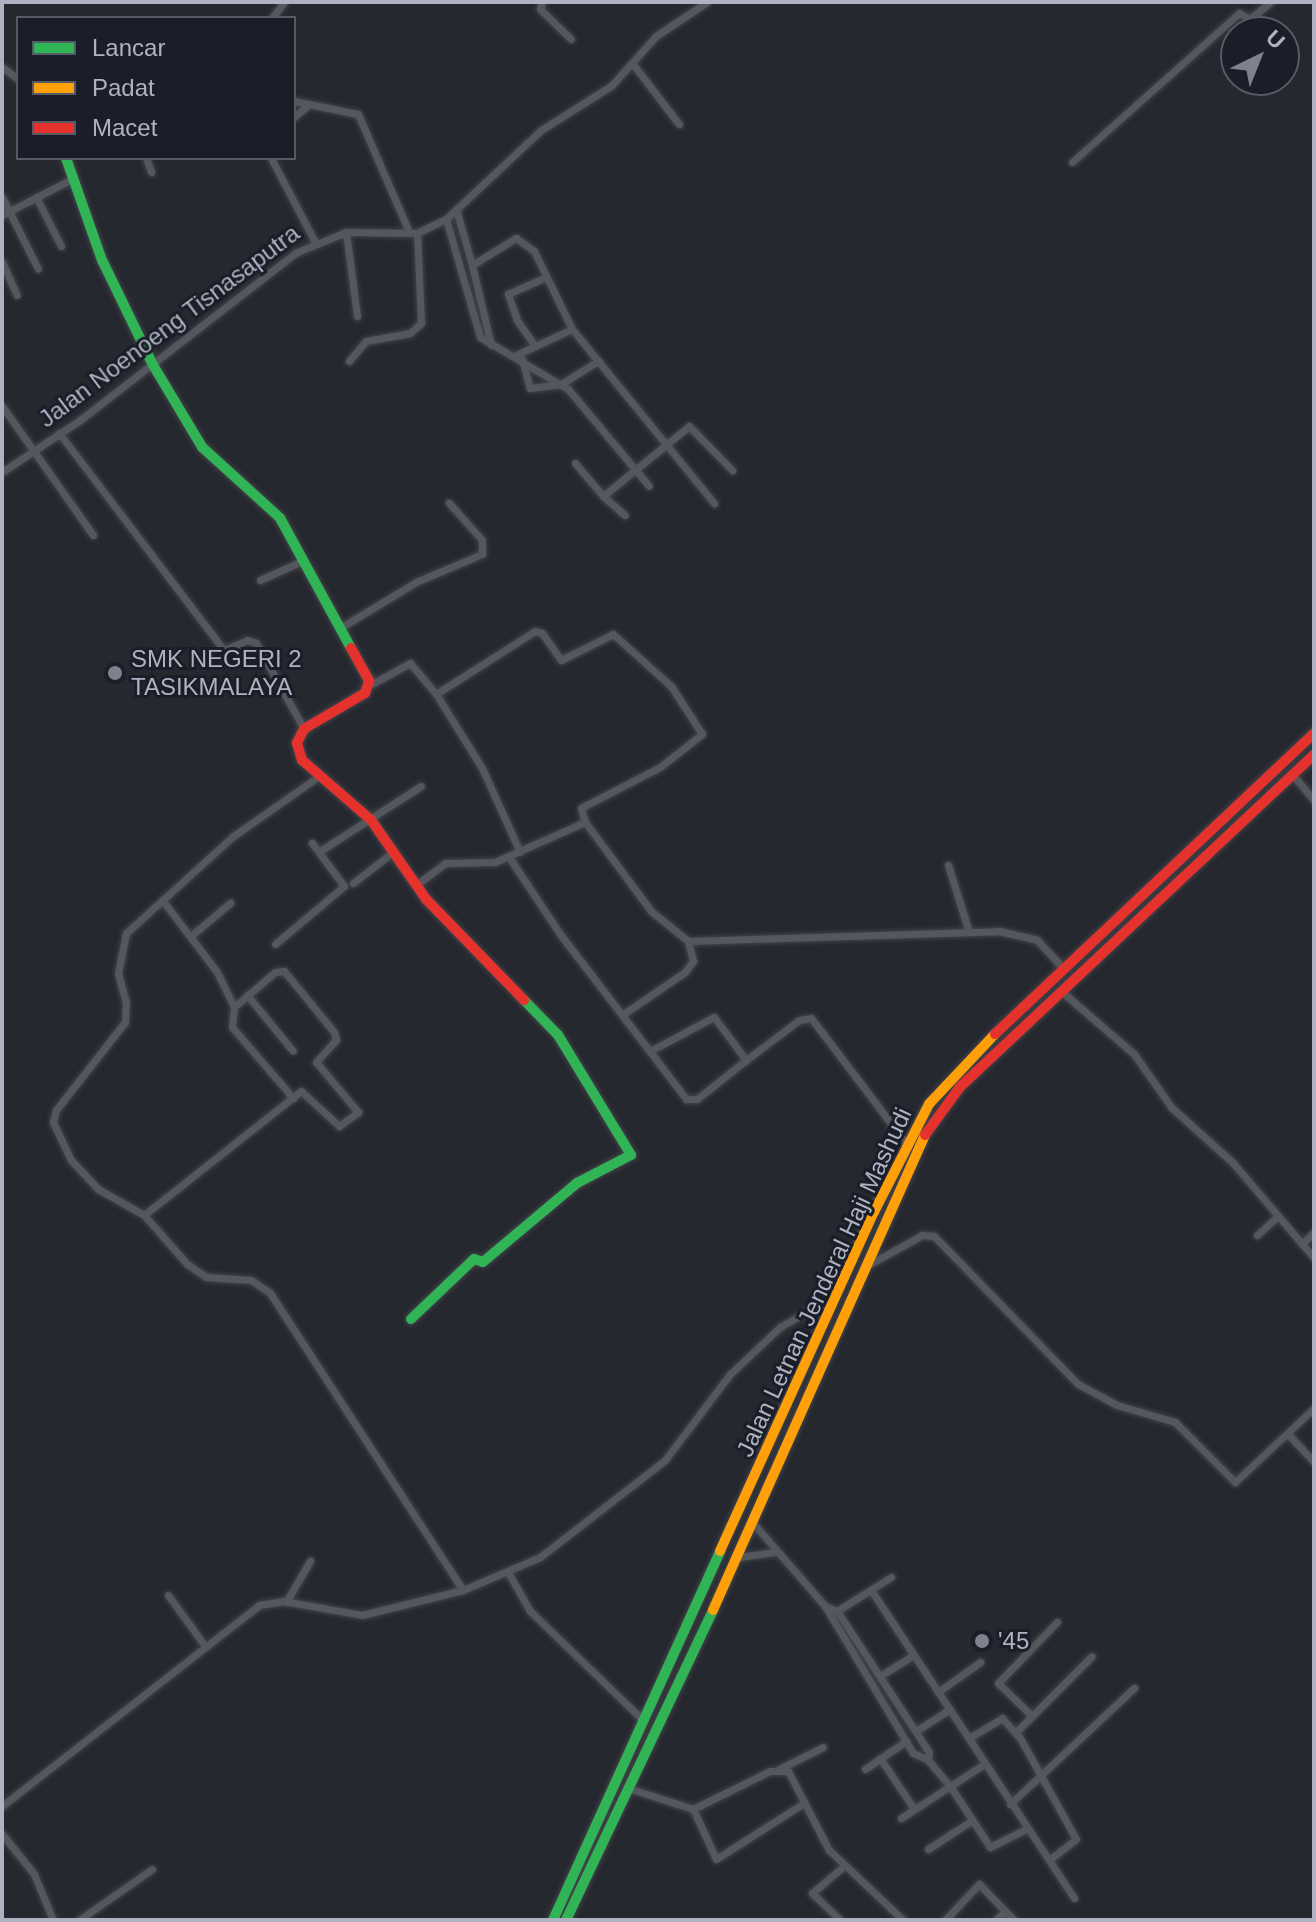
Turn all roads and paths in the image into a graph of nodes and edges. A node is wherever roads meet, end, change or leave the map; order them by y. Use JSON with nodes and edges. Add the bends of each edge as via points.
{"nodes":[{"id":1,"x":542,"y":2,"type":"edge"},
{"id":2,"x":707,"y":2,"type":"edge"},
{"id":3,"x":1270,"y":2,"type":"edge"},
{"id":4,"x":571,"y":39,"type":"dead end"},
{"id":5,"x":632,"y":63,"type":"junction"},
{"id":6,"x":296,"y":102,"type":"edge"},
{"id":7,"x":306,"y":107,"type":"junction"},
{"id":8,"x":296,"y":115,"type":"edge"},
{"id":9,"x":679,"y":124,"type":"dead end"},
{"id":10,"x":67,"y":160,"type":"edge"},
{"id":11,"x":147,"y":160,"type":"edge"},
{"id":12,"x":272,"y":160,"type":"edge"},
{"id":13,"x":1072,"y":162,"type":"dead end"},
{"id":14,"x":151,"y":172,"type":"dead end"},
{"id":15,"x":74,"y":178,"type":"junction"},
{"id":16,"x":2,"y":197,"type":"edge"},
{"id":17,"x":36,"y":197,"type":"junction"},
{"id":18,"x":456,"y":209,"type":"junction"},
{"id":19,"x":6,"y":212,"type":"edge"},
{"id":20,"x":446,"y":219,"type":"junction"},
{"id":21,"x":346,"y":232,"type":"junction"},
{"id":22,"x":413,"y":232,"type":"junction"},
{"id":23,"x":315,"y":242,"type":"junction"},
{"id":24,"x":61,"y":246,"type":"dead end"},
{"id":25,"x":2,"y":262,"type":"edge"},
{"id":26,"x":472,"y":265,"type":"junction"},
{"id":27,"x":38,"y":269,"type":"dead end"},
{"id":28,"x":546,"y":277,"type":"junction"},
{"id":29,"x":476,"y":283,"type":"junction"},
{"id":30,"x":463,"y":287,"type":"junction"},
{"id":31,"x":17,"y":295,"type":"dead end"},
{"id":32,"x":482,"y":306,"type":"junction"},
{"id":33,"x":470,"y":310,"type":"junction"},
{"id":34,"x":357,"y":316,"type":"dead end"},
{"id":35,"x":572,"y":329,"type":"junction"},
{"id":36,"x":491,"y":345,"type":"junction"},
{"id":37,"x":535,"y":346,"type":"junction"},
{"id":38,"x":518,"y":358,"type":"junction"},
{"id":39,"x":349,"y":361,"type":"dead end"},
{"id":40,"x":598,"y":361,"type":"junction"},
{"id":41,"x":153,"y":365,"type":"junction"},
{"id":42,"x":561,"y":384,"type":"junction"},
{"id":43,"x":2,"y":406,"type":"edge"},
{"id":44,"x":59,"y":433,"type":"junction"},
{"id":45,"x":665,"y":443,"type":"junction"},
{"id":46,"x":31,"y":453,"type":"junction"},
{"id":47,"x":575,"y":463,"type":"dead end"},
{"id":48,"x":635,"y":469,"type":"junction"},
{"id":49,"x":732,"y":470,"type":"dead end"},
{"id":50,"x":2,"y":472,"type":"edge"},
{"id":51,"x":649,"y":486,"type":"dead end"},
{"id":52,"x":603,"y":496,"type":"junction"},
{"id":53,"x":449,"y":503,"type":"dead end"},
{"id":54,"x":714,"y":503,"type":"dead end"},
{"id":55,"x":625,"y":515,"type":"dead end"},
{"id":56,"x":93,"y":535,"type":"dead end"},
{"id":57,"x":302,"y":561,"type":"junction"},
{"id":58,"x":260,"y":580,"type":"dead end"},
{"id":59,"x":340,"y":628,"type":"junction"},
{"id":60,"x":370,"y":685,"type":"junction"},
{"id":61,"x":436,"y":694,"type":"junction"},
{"id":62,"x":304,"y":729,"type":"junction"},
{"id":63,"x":1314,"y":733,"type":"edge"},
{"id":64,"x":1314,"y":754,"type":"edge"},
{"id":65,"x":1292,"y":774,"type":"junction"},
{"id":66,"x":319,"y":776,"type":"junction"},
{"id":67,"x":421,"y":786,"type":"dead end"},
{"id":68,"x":1314,"y":800,"type":"edge"},
{"id":69,"x":371,"y":820,"type":"junction"},
{"id":70,"x":585,"y":822,"type":"junction"},
{"id":71,"x":312,"y":843,"type":"dead end"},
{"id":72,"x":320,"y":851,"type":"junction"},
{"id":73,"x":393,"y":852,"type":"junction"},
{"id":74,"x":520,"y":852,"type":"junction"},
{"id":75,"x":509,"y":857,"type":"junction"},
{"id":76,"x":948,"y":865,"type":"dead end"},
{"id":77,"x":353,"y":883,"type":"dead end"},
{"id":78,"x":416,"y":885,"type":"junction"},
{"id":79,"x":163,"y":901,"type":"junction"},
{"id":80,"x":230,"y":903,"type":"dead end"},
{"id":81,"x":969,"y":932,"type":"junction"},
{"id":82,"x":192,"y":935,"type":"junction"},
{"id":83,"x":688,"y":941,"type":"junction"},
{"id":84,"x":275,"y":944,"type":"dead end"},
{"id":85,"x":1064,"y":969,"type":"junction"},
{"id":86,"x":1061,"y":991,"type":"junction"},
{"id":87,"x":247,"y":995,"type":"junction"},
{"id":88,"x":234,"y":1007,"type":"junction"},
{"id":89,"x":622,"y":1015,"type":"junction"},
{"id":90,"x":1001,"y":1027,"type":"junction"},
{"id":91,"x":1012,"y":1037,"type":"junction"},
{"id":92,"x":293,"y":1051,"type":"dead end"},
{"id":93,"x":650,"y":1051,"type":"junction"},
{"id":94,"x":746,"y":1060,"type":"junction"},
{"id":95,"x":293,"y":1098,"type":"junction"},
{"id":96,"x":906,"y":1143,"type":"junction"},
{"id":97,"x":144,"y":1215,"type":"junction"},
{"id":98,"x":1277,"y":1217,"type":"junction"},
{"id":99,"x":1314,"y":1232,"type":"edge"},
{"id":100,"x":1257,"y":1235,"type":"dead end"},
{"id":101,"x":1302,"y":1244,"type":"junction"},
{"id":102,"x":1314,"y":1258,"type":"edge"},
{"id":103,"x":864,"y":1268,"type":"junction"},
{"id":104,"x":835,"y":1304,"type":"junction"},
{"id":105,"x":411,"y":1319,"type":"dead end"},
{"id":106,"x":1314,"y":1408,"type":"edge"},
{"id":107,"x":1288,"y":1434,"type":"junction"},
{"id":108,"x":1314,"y":1462,"type":"edge"},
{"id":109,"x":753,"y":1523,"type":"junction"},
{"id":110,"x":776,"y":1552,"type":"junction"},
{"id":111,"x":738,"y":1557,"type":"junction"},
{"id":112,"x":310,"y":1561,"type":"dead end"},
{"id":113,"x":509,"y":1574,"type":"junction"},
{"id":114,"x":891,"y":1577,"type":"dead end"},
{"id":115,"x":463,"y":1590,"type":"junction"},
{"id":116,"x":871,"y":1590,"type":"junction"},
{"id":117,"x":168,"y":1595,"type":"dead end"},
{"id":118,"x":286,"y":1602,"type":"junction"},
{"id":119,"x":825,"y":1606,"type":"junction"},
{"id":120,"x":837,"y":1611,"type":"junction"},
{"id":121,"x":1057,"y":1622,"type":"dead end"},
{"id":122,"x":205,"y":1646,"type":"junction"},
{"id":123,"x":914,"y":1655,"type":"junction"},
{"id":124,"x":1092,"y":1656,"type":"dead end"},
{"id":125,"x":980,"y":1662,"type":"dead end"},
{"id":126,"x":880,"y":1676,"type":"junction"},
{"id":127,"x":1134,"y":1688,"type":"dead end"},
{"id":128,"x":938,"y":1692,"type":"junction"},
{"id":129,"x":950,"y":1709,"type":"junction"},
{"id":130,"x":1032,"y":1716,"type":"junction"},
{"id":131,"x":644,"y":1721,"type":"junction"},
{"id":132,"x":916,"y":1731,"type":"junction"},
{"id":133,"x":1016,"y":1732,"type":"junction"},
{"id":134,"x":969,"y":1738,"type":"junction"},
{"id":135,"x":906,"y":1741,"type":"junction"},
{"id":136,"x":823,"y":1747,"type":"dead end"},
{"id":137,"x":880,"y":1758,"type":"junction"},
{"id":138,"x":928,"y":1760,"type":"junction"},
{"id":139,"x":984,"y":1764,"type":"junction"},
{"id":140,"x":779,"y":1769,"type":"junction"},
{"id":141,"x":865,"y":1769,"type":"dead end"},
{"id":142,"x":1044,"y":1777,"type":"junction"},
{"id":143,"x":950,"y":1786,"type":"junction"},
{"id":144,"x":628,"y":1788,"type":"junction"},
{"id":145,"x":804,"y":1803,"type":"junction"},
{"id":146,"x":1010,"y":1804,"type":"junction"},
{"id":147,"x":2,"y":1806,"type":"edge"},
{"id":148,"x":693,"y":1809,"type":"junction"},
{"id":149,"x":914,"y":1809,"type":"junction"},
{"id":150,"x":901,"y":1818,"type":"dead end"},
{"id":151,"x":971,"y":1821,"type":"junction"},
{"id":152,"x":1026,"y":1829,"type":"junction"},
{"id":153,"x":2,"y":1834,"type":"edge"},
{"id":154,"x":928,"y":1849,"type":"dead end"},
{"id":155,"x":1050,"y":1859,"type":"junction"},
{"id":156,"x":845,"y":1865,"type":"junction"},
{"id":157,"x":152,"y":1869,"type":"dead end"},
{"id":158,"x":1074,"y":1898,"type":"dead end"},
{"id":159,"x":1005,"y":1911,"type":"junction"},
{"id":160,"x":899,"y":1919,"type":"edge"},
{"id":161,"x":53,"y":1920,"type":"edge"},
{"id":162,"x":79,"y":1920,"type":"edge"},
{"id":163,"x":553,"y":1920,"type":"edge"},
{"id":164,"x":566,"y":1920,"type":"edge"},
{"id":165,"x":840,"y":1920,"type":"edge"},
{"id":166,"x":945,"y":1920,"type":"edge"},
{"id":167,"x":996,"y":1920,"type":"edge"},
{"id":168,"x":1014,"y":1920,"type":"edge"}],
"edges":[{"from":1,"to":4,"type":"street","via":[[540,9]]},
{"from":2,"to":5,"type":"street","name":"Jalan Noenoeng Tisnasaputra","via":[[656,36]]},
{"from":3,"to":13,"type":"street","via":[[1250,19],[1239,13]]},
{"from":5,"to":9,"type":"street"},
{"from":5,"to":18,"type":"street","name":"Jalan Noenoeng Tisnasaputra","via":[[604,91],[541,130]]},
{"from":6,"to":7,"type":"street"},
{"from":7,"to":8,"type":"street"},
{"from":7,"to":22,"type":"street","via":[[347,108],[358,114]]},
{"from":10,"to":15,"type":"main road"},
{"from":11,"to":14,"type":"street"},
{"from":12,"to":23,"type":"street"},
{"from":15,"to":17,"type":"street"},
{"from":15,"to":41,"type":"main road","via":[[102,260]]},
{"from":16,"to":19,"type":"street"},
{"from":17,"to":19,"type":"street"},
{"from":17,"to":24,"type":"street"},
{"from":18,"to":20,"type":"street","name":"Jalan Noenoeng Tisnasaputra"},
{"from":18,"to":26,"type":"street"},
{"from":19,"to":27,"type":"street"},
{"from":20,"to":22,"type":"street","name":"Jalan Noenoeng Tisnasaputra"},
{"from":20,"to":30,"type":"street"},
{"from":21,"to":22,"type":"street","name":"Jalan Noenoeng Tisnasaputra"},
{"from":21,"to":23,"type":"street","name":"Jalan Noenoeng Tisnasaputra"},
{"from":21,"to":34,"type":"street"},
{"from":22,"to":39,"type":"street","via":[[421,323],[410,333],[366,341]]},
{"from":23,"to":41,"type":"street","name":"Jalan Noenoeng Tisnasaputra","via":[[256,281]]},
{"from":25,"to":31,"type":"street"},
{"from":26,"to":28,"type":"street","via":[[516,238],[530,246]]},
{"from":26,"to":29,"type":"street"},
{"from":28,"to":35,"type":"street"},
{"from":28,"to":37,"type":"street","via":[[508,294]]},
{"from":29,"to":30,"type":"street"},
{"from":29,"to":32,"type":"street"},
{"from":30,"to":33,"type":"street"},
{"from":32,"to":33,"type":"street"},
{"from":32,"to":36,"type":"street"},
{"from":33,"to":36,"type":"street","via":[[476,332]]},
{"from":35,"to":37,"type":"street"},
{"from":35,"to":40,"type":"street"},
{"from":36,"to":38,"type":"street"},
{"from":37,"to":38,"type":"street"},
{"from":38,"to":42,"type":"street"},
{"from":38,"to":42,"type":"street","via":[[529,388]]},
{"from":40,"to":42,"type":"street"},
{"from":40,"to":45,"type":"street"},
{"from":41,"to":44,"type":"street","name":"Jalan Noenoeng Tisnasaputra"},
{"from":41,"to":57,"type":"main road","via":[[202,447],[280,518]]},
{"from":42,"to":48,"type":"street"},
{"from":43,"to":46,"type":"street"},
{"from":44,"to":46,"type":"street","name":"Jalan Noenoeng Tisnasaputra"},
{"from":44,"to":62,"type":"street","via":[[224,650],[247,640],[256,643]]},
{"from":45,"to":48,"type":"street"},
{"from":45,"to":49,"type":"street","via":[[684,429],[695,428]]},
{"from":45,"to":54,"type":"street"},
{"from":46,"to":50,"type":"street","name":"Jalan Noenoeng Tisnasaputra"},
{"from":46,"to":56,"type":"street"},
{"from":47,"to":52,"type":"street"},
{"from":48,"to":51,"type":"street"},
{"from":48,"to":52,"type":"street"},
{"from":52,"to":55,"type":"street"},
{"from":53,"to":59,"type":"street","via":[[482,540],[482,554],[416,582]]},
{"from":57,"to":58,"type":"street"},
{"from":57,"to":59,"type":"main road"},
{"from":59,"to":60,"type":"main road"},
{"from":60,"to":61,"type":"street","via":[[410,663]]},
{"from":60,"to":62,"type":"main road","via":[[358,699]]},
{"from":61,"to":70,"type":"street","via":[[537,630],[561,660],[609,634],[618,637],[671,686],[702,734],[660,767],[581,808]]},
{"from":61,"to":74,"type":"street","via":[[482,768]]},
{"from":62,"to":66,"type":"main road","via":[[299,751]]},
{"from":63,"to":85,"type":"main road","name":"Jalan Letnan Jenderal Haji Mashudi"},
{"from":64,"to":65,"type":"main road","name":"Jalan Letnan Jenderal Haji Mashudi"},
{"from":65,"to":68,"type":"street"},
{"from":65,"to":86,"type":"main road","name":"Jalan Letnan Jenderal Haji Mashudi"},
{"from":66,"to":69,"type":"main road"},
{"from":66,"to":79,"type":"street","via":[[232,837]]},
{"from":67,"to":69,"type":"street"},
{"from":69,"to":72,"type":"street"},
{"from":69,"to":73,"type":"main road"},
{"from":70,"to":74,"type":"street"},
{"from":70,"to":83,"type":"street","via":[[651,911]]},
{"from":71,"to":72,"type":"street"},
{"from":72,"to":84,"type":"street","via":[[343,887]]},
{"from":73,"to":77,"type":"street"},
{"from":73,"to":78,"type":"main road"},
{"from":74,"to":75,"type":"street"},
{"from":75,"to":78,"type":"street","via":[[495,862],[454,860]]},
{"from":75,"to":89,"type":"street"},
{"from":76,"to":81,"type":"street"},
{"from":78,"to":105,"type":"main road","via":[[558,1035],[631,1155],[577,1183],[483,1262],[474,1259]]},
{"from":79,"to":82,"type":"street"},
{"from":79,"to":97,"type":"street","via":[[122,942],[118,973],[125,1022],[56,1110],[53,1122],[71,1160],[98,1189]]},
{"from":80,"to":82,"type":"street"},
{"from":81,"to":83,"type":"street"},
{"from":81,"to":85,"type":"street","via":[[1028,936],[1045,946]]},
{"from":82,"to":88,"type":"street"},
{"from":83,"to":89,"type":"street","via":[[693,961],[685,972]]},
{"from":85,"to":90,"type":"main road","name":"Jalan Letnan Jenderal Haji Mashudi"},
{"from":86,"to":91,"type":"main road","name":"Jalan Letnan Jenderal Haji Mashudi"},
{"from":86,"to":98,"type":"street","via":[[1150,1071],[1172,1108],[1233,1163]]},
{"from":87,"to":88,"type":"street"},
{"from":87,"to":92,"type":"street"},
{"from":87,"to":95,"type":"street","via":[[275,972],[290,976],[336,1037],[317,1065],[358,1112],[341,1126],[304,1091]]},
{"from":88,"to":95,"type":"street","via":[[232,1027]]},
{"from":89,"to":93,"type":"street"},
{"from":90,"to":91,"type":"main road"},
{"from":90,"to":96,"type":"main road","name":"Jalan Letnan Jenderal Haji Mashudi","via":[[945,1083]]},
{"from":91,"to":103,"type":"main road","name":"Jalan Letnan Jenderal Haji Mashudi","via":[[929,1126]]},
{"from":93,"to":94,"type":"street","via":[[714,1017]]},
{"from":93,"to":94,"type":"street","via":[[689,1101]]},
{"from":94,"to":96,"type":"street","via":[[799,1020],[814,1020]]},
{"from":95,"to":97,"type":"street"},
{"from":96,"to":104,"type":"main road","name":"Jalan Letnan Jenderal Haji Mashudi"},
{"from":97,"to":115,"type":"street","via":[[201,1274],[251,1280],[270,1293]]},
{"from":98,"to":100,"type":"street"},
{"from":98,"to":101,"type":"street"},
{"from":99,"to":101,"type":"street"},
{"from":101,"to":102,"type":"street"},
{"from":103,"to":107,"type":"street","via":[[922,1235],[934,1236],[1078,1384],[1117,1405],[1179,1424],[1235,1482]]},
{"from":103,"to":109,"type":"main road","name":"Jalan Letnan Jenderal Haji Mashudi"},
{"from":104,"to":113,"type":"street","via":[[814,1307],[780,1327],[730,1374],[665,1460],[580,1528]]},
{"from":104,"to":131,"type":"main road","name":"Jalan Letnan Jenderal Haji Mashudi"},
{"from":106,"to":107,"type":"street"},
{"from":107,"to":108,"type":"street"},
{"from":109,"to":110,"type":"street"},
{"from":109,"to":111,"type":"main road","name":"Jalan Letnan Jenderal Haji Mashudi"},
{"from":110,"to":111,"type":"street"},
{"from":110,"to":119,"type":"street"},
{"from":111,"to":144,"type":"main road","name":"Jalan Letnan Jenderal Haji Mashudi"},
{"from":112,"to":118,"type":"street"},
{"from":113,"to":115,"type":"street"},
{"from":113,"to":131,"type":"street","via":[[530,1611]]},
{"from":114,"to":116,"type":"street"},
{"from":115,"to":118,"type":"street","via":[[353,1616]]},
{"from":116,"to":120,"type":"street"},
{"from":116,"to":123,"type":"street"},
{"from":117,"to":122,"type":"street"},
{"from":118,"to":122,"type":"street","via":[[259,1605]]},
{"from":119,"to":120,"type":"street"},
{"from":119,"to":135,"type":"street"},
{"from":120,"to":126,"type":"street"},
{"from":121,"to":130,"type":"street","via":[[998,1683]]},
{"from":122,"to":147,"type":"street"},
{"from":123,"to":126,"type":"street"},
{"from":123,"to":128,"type":"street"},
{"from":124,"to":130,"type":"street"},
{"from":125,"to":128,"type":"street"},
{"from":126,"to":132,"type":"street"},
{"from":127,"to":142,"type":"street"},
{"from":128,"to":129,"type":"street"},
{"from":129,"to":132,"type":"street"},
{"from":129,"to":134,"type":"street"},
{"from":130,"to":133,"type":"street"},
{"from":131,"to":163,"type":"main road","name":"Jalan Letnan Jenderal Haji Mashudi"},
{"from":132,"to":138,"type":"street"},
{"from":133,"to":134,"type":"street","via":[[1002,1718]]},
{"from":133,"to":142,"type":"street"},
{"from":134,"to":139,"type":"street"},
{"from":135,"to":137,"type":"street"},
{"from":135,"to":138,"type":"street","via":[[917,1757]]},
{"from":136,"to":140,"type":"street"},
{"from":137,"to":141,"type":"street"},
{"from":137,"to":149,"type":"street"},
{"from":138,"to":143,"type":"street"},
{"from":139,"to":143,"type":"street"},
{"from":139,"to":146,"type":"street"},
{"from":140,"to":145,"type":"street","via":[[788,1771]]},
{"from":140,"to":148,"type":"street"},
{"from":142,"to":146,"type":"street"},
{"from":142,"to":155,"type":"street","via":[[1076,1839]]},
{"from":143,"to":149,"type":"street"},
{"from":143,"to":151,"type":"street"},
{"from":144,"to":148,"type":"street"},
{"from":144,"to":164,"type":"main road","name":"Jalan Letnan Jenderal Haji Mashudi"},
{"from":145,"to":148,"type":"street","via":[[716,1859]]},
{"from":145,"to":156,"type":"street","via":[[829,1850]]},
{"from":146,"to":152,"type":"street"},
{"from":149,"to":150,"type":"street"},
{"from":151,"to":152,"type":"street","via":[[993,1849]]},
{"from":151,"to":154,"type":"street"},
{"from":152,"to":155,"type":"street"},
{"from":153,"to":161,"type":"street","via":[[34,1874]]},
{"from":155,"to":158,"type":"street"},
{"from":156,"to":160,"type":"street"},
{"from":156,"to":165,"type":"street","via":[[812,1893]]},
{"from":157,"to":162,"type":"street"},
{"from":159,"to":166,"type":"street","via":[[979,1884]]},
{"from":159,"to":167,"type":"street"},
{"from":159,"to":168,"type":"street"}]}
